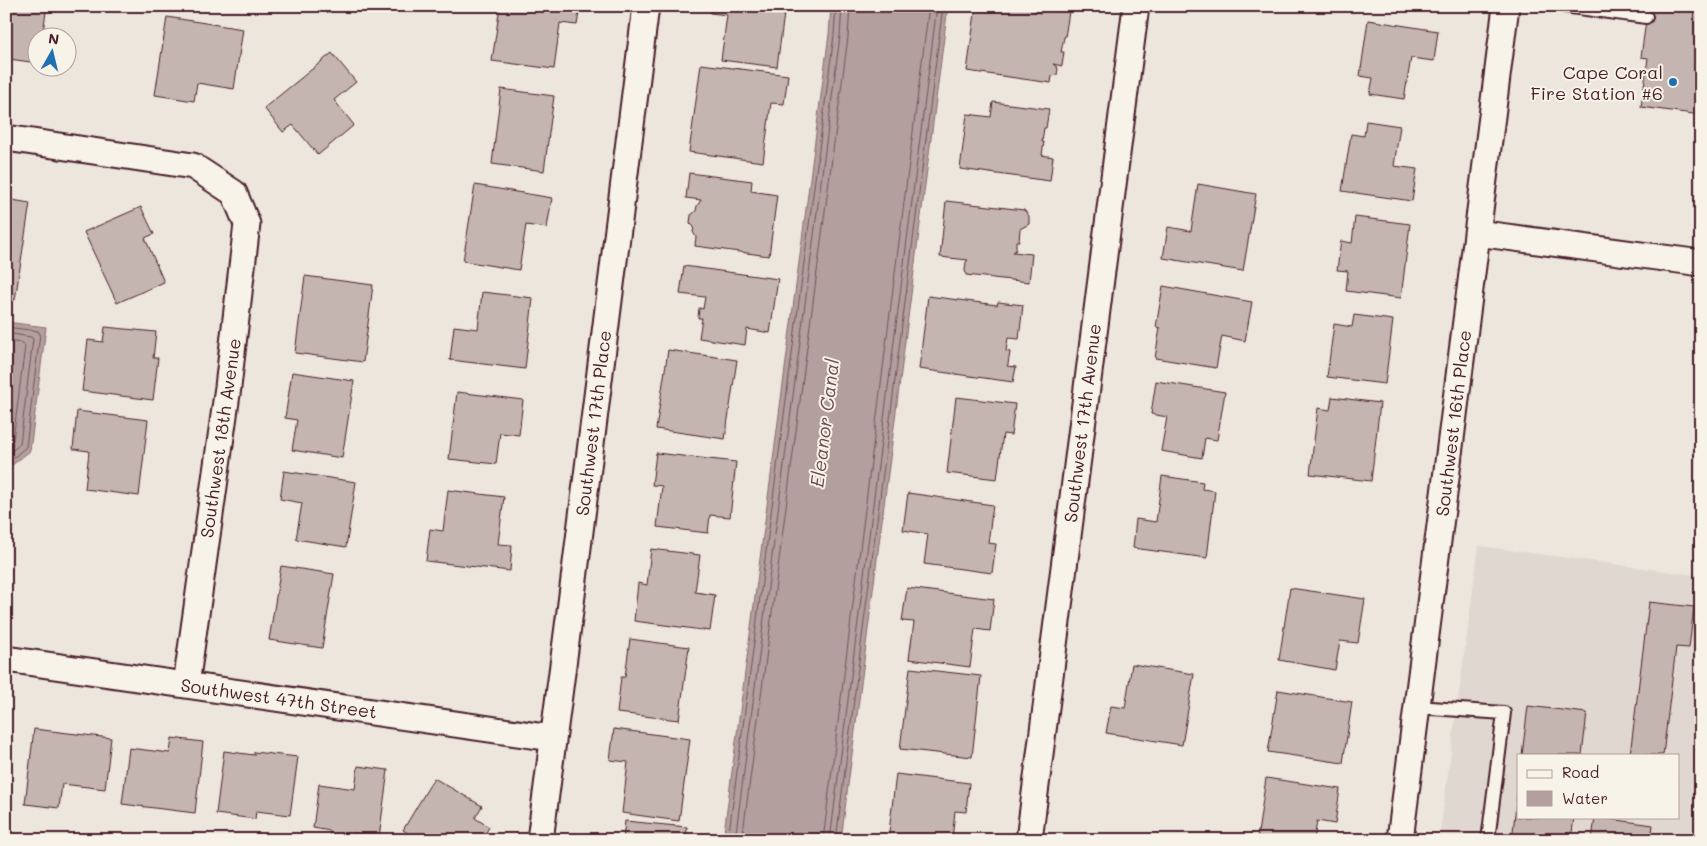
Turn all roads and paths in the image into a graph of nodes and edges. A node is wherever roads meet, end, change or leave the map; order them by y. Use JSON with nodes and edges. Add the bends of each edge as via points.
{"nodes":[{"id":1,"x":646,"y":6,"type":"edge"},
{"id":2,"x":1136,"y":6,"type":"edge"},
{"id":3,"x":1506,"y":6,"type":"edge"},
{"id":4,"x":1564,"y":6,"type":"edge"},
{"id":5,"x":1646,"y":17,"type":"dead end"},
{"id":6,"x":6,"y":138,"type":"edge"},
{"id":7,"x":1477,"y":233,"type":"junction"},
{"id":8,"x":1701,"y":263,"type":"edge"},
{"id":9,"x":6,"y":659,"type":"edge"},
{"id":10,"x":186,"y":685,"type":"junction"},
{"id":11,"x":1416,"y":707,"type":"junction"},
{"id":12,"x":552,"y":738,"type":"junction"},
{"id":13,"x":540,"y":840,"type":"edge"},
{"id":14,"x":1028,"y":840,"type":"edge"},
{"id":15,"x":1400,"y":840,"type":"edge"},
{"id":16,"x":1488,"y":840,"type":"edge"}],
"edges":[{"from":1,"to":12,"type":"street","name":"Southwest 17th Place"},
{"from":2,"to":14,"type":"street","name":"Southwest 17th Avenue"},
{"from":3,"to":7,"type":"street","name":"Southwest 16th Place"},
{"from":4,"to":5,"type":"lane"},
{"from":6,"to":10,"type":"street","name":"Southwest 18th Avenue","via":[[192,166],[234,193],[247,224],[228,387]]},
{"from":7,"to":8,"type":"street"},
{"from":7,"to":11,"type":"street","name":"Southwest 16th Place"},
{"from":9,"to":10,"type":"street","name":"Southwest 47th Street"},
{"from":10,"to":12,"type":"street","name":"Southwest 47th Street"},
{"from":11,"to":15,"type":"street","name":"Southwest 16th Place"},
{"from":11,"to":16,"type":"lane","via":[[1504,713]]},
{"from":12,"to":13,"type":"street","name":"Southwest 17th Place"}]}
